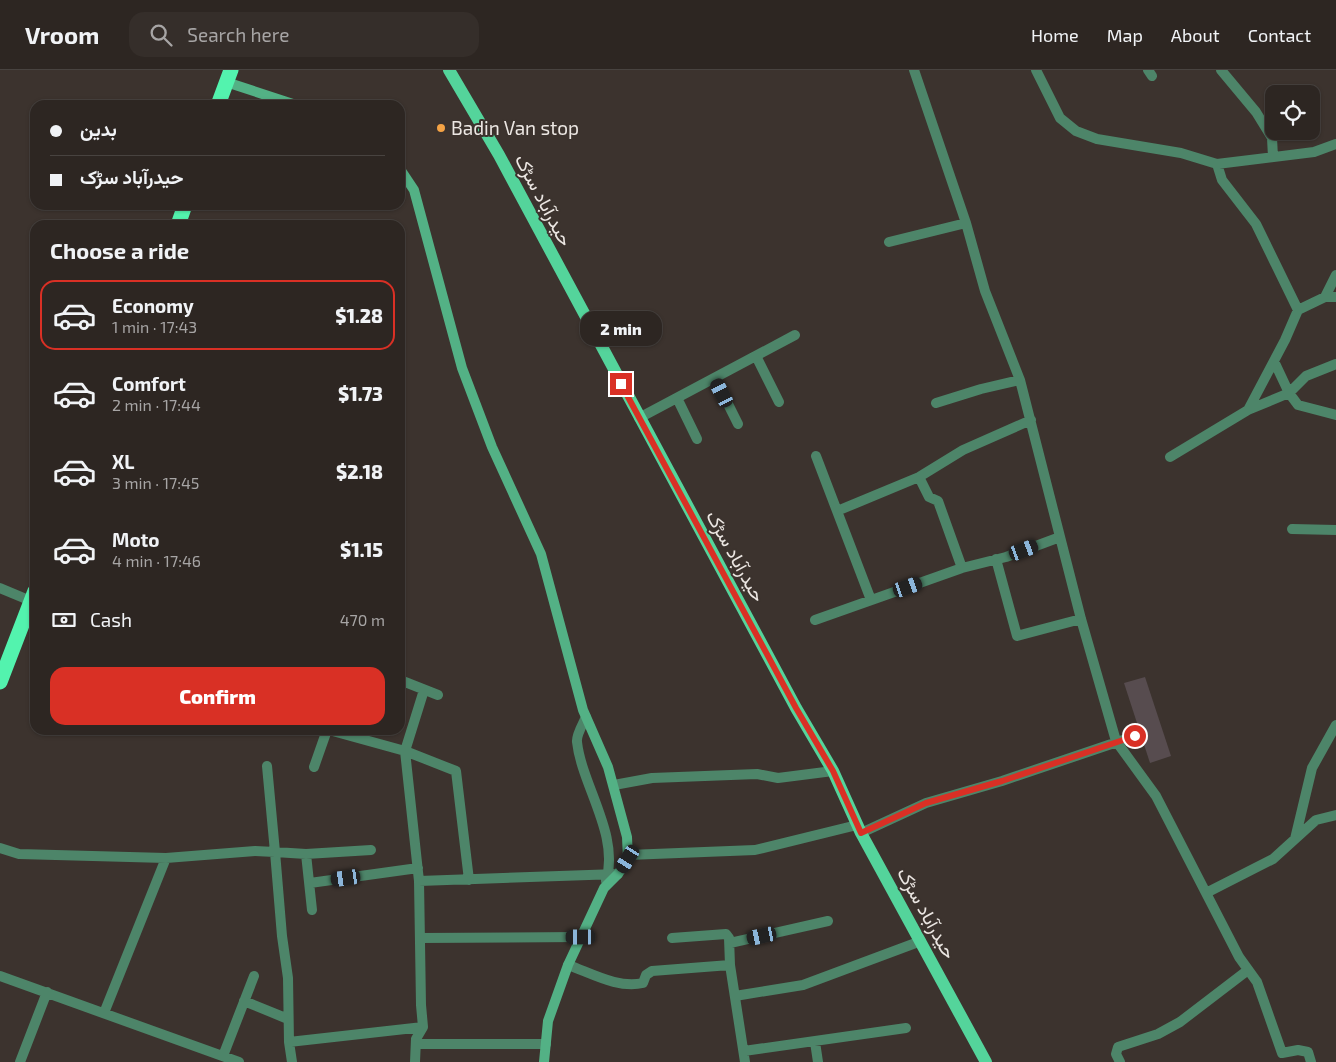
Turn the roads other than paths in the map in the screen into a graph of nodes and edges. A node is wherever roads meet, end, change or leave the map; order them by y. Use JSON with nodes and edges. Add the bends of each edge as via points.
{"nodes":[{"id":1,"x":449,"y":70,"type":"edge"},
{"id":2,"x":914,"y":70,"type":"edge"},
{"id":3,"x":1036,"y":70,"type":"edge"},
{"id":4,"x":1221,"y":70,"type":"edge"},
{"id":5,"x":228,"y":76,"type":"edge"},
{"id":6,"x":220,"y":100,"type":"edge"},
{"id":7,"x":284,"y":100,"type":"edge"},
{"id":8,"x":1336,"y":144,"type":"edge"},
{"id":9,"x":1273,"y":157,"type":"junction"},
{"id":10,"x":1217,"y":164,"type":"junction"},
{"id":11,"x":405,"y":176,"type":"edge"},
{"id":12,"x":966,"y":223,"type":"junction"},
{"id":13,"x":889,"y":242,"type":"dead end"},
{"id":14,"x":1336,"y":276,"type":"edge"},
{"id":15,"x":1325,"y":297,"type":"junction"},
{"id":16,"x":1336,"y":297,"type":"edge"},
{"id":17,"x":1298,"y":310,"type":"junction"},
{"id":18,"x":795,"y":335,"type":"dead end"},
{"id":19,"x":756,"y":356,"type":"junction"},
{"id":20,"x":1274,"y":361,"type":"junction"},
{"id":21,"x":1336,"y":364,"type":"edge"},
{"id":22,"x":715,"y":378,"type":"junction"},
{"id":23,"x":1020,"y":380,"type":"junction"},
{"id":24,"x":1289,"y":393,"type":"junction"},
{"id":25,"x":676,"y":398,"type":"junction"},
{"id":26,"x":779,"y":402,"type":"dead end"},
{"id":27,"x":936,"y":404,"type":"dead end"},
{"id":28,"x":1248,"y":410,"type":"junction"},
{"id":29,"x":1336,"y":415,"type":"edge"},
{"id":30,"x":639,"y":418,"type":"junction"},
{"id":31,"x":1030,"y":420,"type":"junction"},
{"id":32,"x":738,"y":424,"type":"dead end"},
{"id":33,"x":697,"y":439,"type":"dead end"},
{"id":34,"x":816,"y":456,"type":"dead end"},
{"id":35,"x":1170,"y":457,"type":"dead end"},
{"id":36,"x":919,"y":477,"type":"junction"},
{"id":37,"x":837,"y":511,"type":"junction"},
{"id":38,"x":1292,"y":529,"type":"dead end"},
{"id":39,"x":1336,"y":530,"type":"edge"},
{"id":40,"x":1060,"y":537,"type":"junction"},
{"id":41,"x":996,"y":559,"type":"junction"},
{"id":42,"x":962,"y":568,"type":"junction"},
{"id":43,"x":0,"y":588,"type":"edge"},
{"id":44,"x":30,"y":595,"type":"edge"},
{"id":45,"x":871,"y":600,"type":"junction"},
{"id":46,"x":30,"y":604,"type":"edge"},
{"id":47,"x":1081,"y":619,"type":"junction"},
{"id":48,"x":815,"y":620,"type":"dead end"},
{"id":49,"x":0,"y":682,"type":"edge"},
{"id":50,"x":405,"y":682,"type":"edge"},
{"id":51,"x":424,"y":690,"type":"junction"},
{"id":52,"x":438,"y":695,"type":"dead end"},
{"id":53,"x":586,"y":717,"type":"junction"},
{"id":54,"x":1335,"y":729,"type":"edge"},
{"id":55,"x":326,"y":735,"type":"edge"},
{"id":56,"x":347,"y":735,"type":"edge"},
{"id":57,"x":1135,"y":736,"type":"dead end"},
{"id":58,"x":1116,"y":741,"type":"junction"},
{"id":59,"x":406,"y":751,"type":"junction"},
{"id":60,"x":267,"y":766,"type":"dead end"},
{"id":61,"x":314,"y":767,"type":"dead end"},
{"id":62,"x":833,"y":771,"type":"junction"},
{"id":63,"x":614,"y":785,"type":"junction"},
{"id":64,"x":1336,"y":815,"type":"edge"},
{"id":65,"x":859,"y":829,"type":"junction"},
{"id":66,"x":1294,"y":839,"type":"junction"},
{"id":67,"x":0,"y":848,"type":"edge"},
{"id":68,"x":371,"y":850,"type":"dead end"},
{"id":69,"x":275,"y":852,"type":"junction"},
{"id":70,"x":306,"y":854,"type":"junction"},
{"id":71,"x":628,"y":855,"type":"junction"},
{"id":72,"x":166,"y":858,"type":"junction"},
{"id":73,"x":418,"y":868,"type":"junction"},
{"id":74,"x":613,"y":875,"type":"junction"},
{"id":75,"x":469,"y":880,"type":"junction"},
{"id":76,"x":420,"y":881,"type":"junction"},
{"id":77,"x":310,"y":883,"type":"junction"},
{"id":78,"x":1208,"y":892,"type":"junction"},
{"id":79,"x":312,"y":910,"type":"dead end"},
{"id":80,"x":828,"y":922,"type":"dead end"},
{"id":81,"x":581,"y":937,"type":"junction"},
{"id":82,"x":420,"y":938,"type":"junction"},
{"id":83,"x":672,"y":938,"type":"dead end"},
{"id":84,"x":921,"y":941,"type":"junction"},
{"id":85,"x":730,"y":943,"type":"junction"},
{"id":86,"x":568,"y":965,"type":"junction"},
{"id":87,"x":730,"y":965,"type":"junction"},
{"id":88,"x":1248,"y":970,"type":"junction"},
{"id":89,"x":0,"y":976,"type":"edge"},
{"id":90,"x":254,"y":976,"type":"dead end"},
{"id":91,"x":47,"y":992,"type":"junction"},
{"id":92,"x":735,"y":996,"type":"junction"},
{"id":93,"x":244,"y":1001,"type":"junction"},
{"id":94,"x":104,"y":1013,"type":"junction"},
{"id":95,"x":288,"y":1019,"type":"junction"},
{"id":96,"x":423,"y":1027,"type":"junction"},
{"id":97,"x":906,"y":1028,"type":"dead end"},
{"id":98,"x":288,"y":1042,"type":"junction"},
{"id":99,"x":815,"y":1042,"type":"junction"},
{"id":100,"x":416,"y":1044,"type":"junction"},
{"id":101,"x":546,"y":1044,"type":"junction"},
{"id":102,"x":223,"y":1056,"type":"junction"},
{"id":103,"x":744,"y":1057,"type":"edge"},
{"id":104,"x":20,"y":1062,"type":"edge"},
{"id":105,"x":239,"y":1062,"type":"edge"},
{"id":106,"x":292,"y":1062,"type":"edge"},
{"id":107,"x":415,"y":1062,"type":"edge"},
{"id":108,"x":544,"y":1062,"type":"edge"},
{"id":109,"x":818,"y":1062,"type":"edge"},
{"id":110,"x":986,"y":1062,"type":"edge"},
{"id":111,"x":1120,"y":1062,"type":"edge"},
{"id":112,"x":1311,"y":1062,"type":"edge"}],
"edges":[{"from":1,"to":30,"type":"main road","name":"حیدرآباد سڑک","via":[[499,155]]},
{"from":2,"to":12,"type":"street"},
{"from":3,"to":10,"type":"street","via":[[1060,118],[1076,132],[1097,140],[1181,153]]},
{"from":4,"to":9,"type":"street","via":[[1256,112],[1272,138]]},
{"from":5,"to":6,"type":"highway"},
{"from":5,"to":7,"type":"street"},
{"from":8,"to":9,"type":"street","via":[[1314,152]]},
{"from":9,"to":10,"type":"street"},
{"from":10,"to":17,"type":"street","via":[[1222,180],[1256,224]]},
{"from":11,"to":53,"type":"street","via":[[414,190],[462,368],[492,447],[541,554]]},
{"from":12,"to":13,"type":"street"},
{"from":12,"to":23,"type":"street","via":[[985,291]]},
{"from":14,"to":15,"type":"street"},
{"from":15,"to":16,"type":"street"},
{"from":15,"to":17,"type":"street"},
{"from":17,"to":20,"type":"street"},
{"from":18,"to":19,"type":"street"},
{"from":19,"to":22,"type":"street"},
{"from":19,"to":26,"type":"street"},
{"from":20,"to":24,"type":"street"},
{"from":20,"to":28,"type":"street"},
{"from":21,"to":24,"type":"street","via":[[1306,376]]},
{"from":22,"to":25,"type":"street"},
{"from":22,"to":32,"type":"street"},
{"from":23,"to":27,"type":"street"},
{"from":23,"to":31,"type":"street"},
{"from":24,"to":28,"type":"street"},
{"from":24,"to":29,"type":"street","via":[[1303,408]]},
{"from":25,"to":30,"type":"street"},
{"from":25,"to":33,"type":"street"},
{"from":28,"to":35,"type":"street"},
{"from":30,"to":62,"type":"main road","name":"حیدرآباد سڑک"},
{"from":31,"to":36,"type":"street","via":[[963,450]]},
{"from":31,"to":40,"type":"street"},
{"from":34,"to":37,"type":"street"},
{"from":36,"to":37,"type":"street"},
{"from":36,"to":42,"type":"street","via":[[929,497],[938,501]]},
{"from":37,"to":45,"type":"street"},
{"from":38,"to":39,"type":"street"},
{"from":40,"to":41,"type":"street"},
{"from":40,"to":47,"type":"street"},
{"from":41,"to":42,"type":"street"},
{"from":41,"to":47,"type":"street","via":[[1017,636]]},
{"from":42,"to":45,"type":"street"},
{"from":43,"to":44,"type":"street"},
{"from":45,"to":48,"type":"street"},
{"from":46,"to":49,"type":"highway"},
{"from":47,"to":58,"type":"street"},
{"from":50,"to":51,"type":"street"},
{"from":51,"to":52,"type":"street"},
{"from":51,"to":59,"type":"street"},
{"from":53,"to":63,"type":"street"},
{"from":53,"to":74,"type":"street","via":[[577,740],[605,834]]},
{"from":54,"to":66,"type":"street","via":[[1312,768]]},
{"from":55,"to":61,"type":"street"},
{"from":56,"to":59,"type":"street"},
{"from":57,"to":58,"type":"street"},
{"from":58,"to":65,"type":"street","via":[[1002,781],[926,803]]},
{"from":58,"to":78,"type":"street","via":[[1156,796]]},
{"from":59,"to":73,"type":"street"},
{"from":59,"to":75,"type":"street","via":[[456,771]]},
{"from":60,"to":69,"type":"street"},
{"from":62,"to":63,"type":"street","via":[[778,778],[756,774],[652,778]]},
{"from":62,"to":65,"type":"main road","name":"حیدرآباد سڑک"},
{"from":63,"to":71,"type":"street","via":[[627,837]]},
{"from":64,"to":66,"type":"street","via":[[1316,820]]},
{"from":65,"to":71,"type":"street","via":[[756,850]]},
{"from":65,"to":84,"type":"main road","name":"حیدرآباد سڑک"},
{"from":66,"to":78,"type":"street","via":[[1273,859]]},
{"from":67,"to":72,"type":"street","via":[[19,854]]},
{"from":68,"to":70,"type":"street"},
{"from":69,"to":70,"type":"street"},
{"from":69,"to":72,"type":"street"},
{"from":69,"to":95,"type":"street","via":[[288,978]]},
{"from":70,"to":77,"type":"street"},
{"from":71,"to":74,"type":"street"},
{"from":72,"to":94,"type":"street"},
{"from":73,"to":76,"type":"street"},
{"from":73,"to":77,"type":"street"},
{"from":74,"to":75,"type":"street"},
{"from":74,"to":81,"type":"street"},
{"from":75,"to":76,"type":"street"},
{"from":76,"to":82,"type":"street"},
{"from":77,"to":79,"type":"street"},
{"from":78,"to":88,"type":"street"},
{"from":80,"to":85,"type":"street"},
{"from":81,"to":82,"type":"street"},
{"from":81,"to":86,"type":"street"},
{"from":82,"to":96,"type":"street"},
{"from":83,"to":85,"type":"street","via":[[726,934]]},
{"from":84,"to":92,"type":"street","via":[[803,985]]},
{"from":84,"to":110,"type":"main road","name":"حیدرآباد سڑک"},
{"from":85,"to":87,"type":"street"},
{"from":86,"to":87,"type":"street","via":[[619,983],[637,985],[643,983],[652,970]]},
{"from":86,"to":101,"type":"street","via":[[548,1021]]},
{"from":87,"to":92,"type":"street"},
{"from":88,"to":111,"type":"street","via":[[1180,1022],[1158,1034],[1118,1047],[1116,1054]]},
{"from":88,"to":112,"type":"street","via":[[1257,982],[1282,1053],[1308,1052]]},
{"from":89,"to":91,"type":"street"},
{"from":90,"to":93,"type":"street"},
{"from":91,"to":94,"type":"street"},
{"from":91,"to":104,"type":"street"},
{"from":92,"to":103,"type":"street"},
{"from":93,"to":95,"type":"street"},
{"from":93,"to":102,"type":"street"},
{"from":94,"to":102,"type":"street"},
{"from":95,"to":98,"type":"street"},
{"from":96,"to":98,"type":"street"},
{"from":96,"to":100,"type":"street"},
{"from":97,"to":99,"type":"street"},
{"from":98,"to":106,"type":"street"},
{"from":99,"to":103,"type":"street"},
{"from":99,"to":109,"type":"street"},
{"from":100,"to":101,"type":"street"},
{"from":100,"to":107,"type":"street"},
{"from":101,"to":108,"type":"street"},
{"from":102,"to":105,"type":"street"}]}
